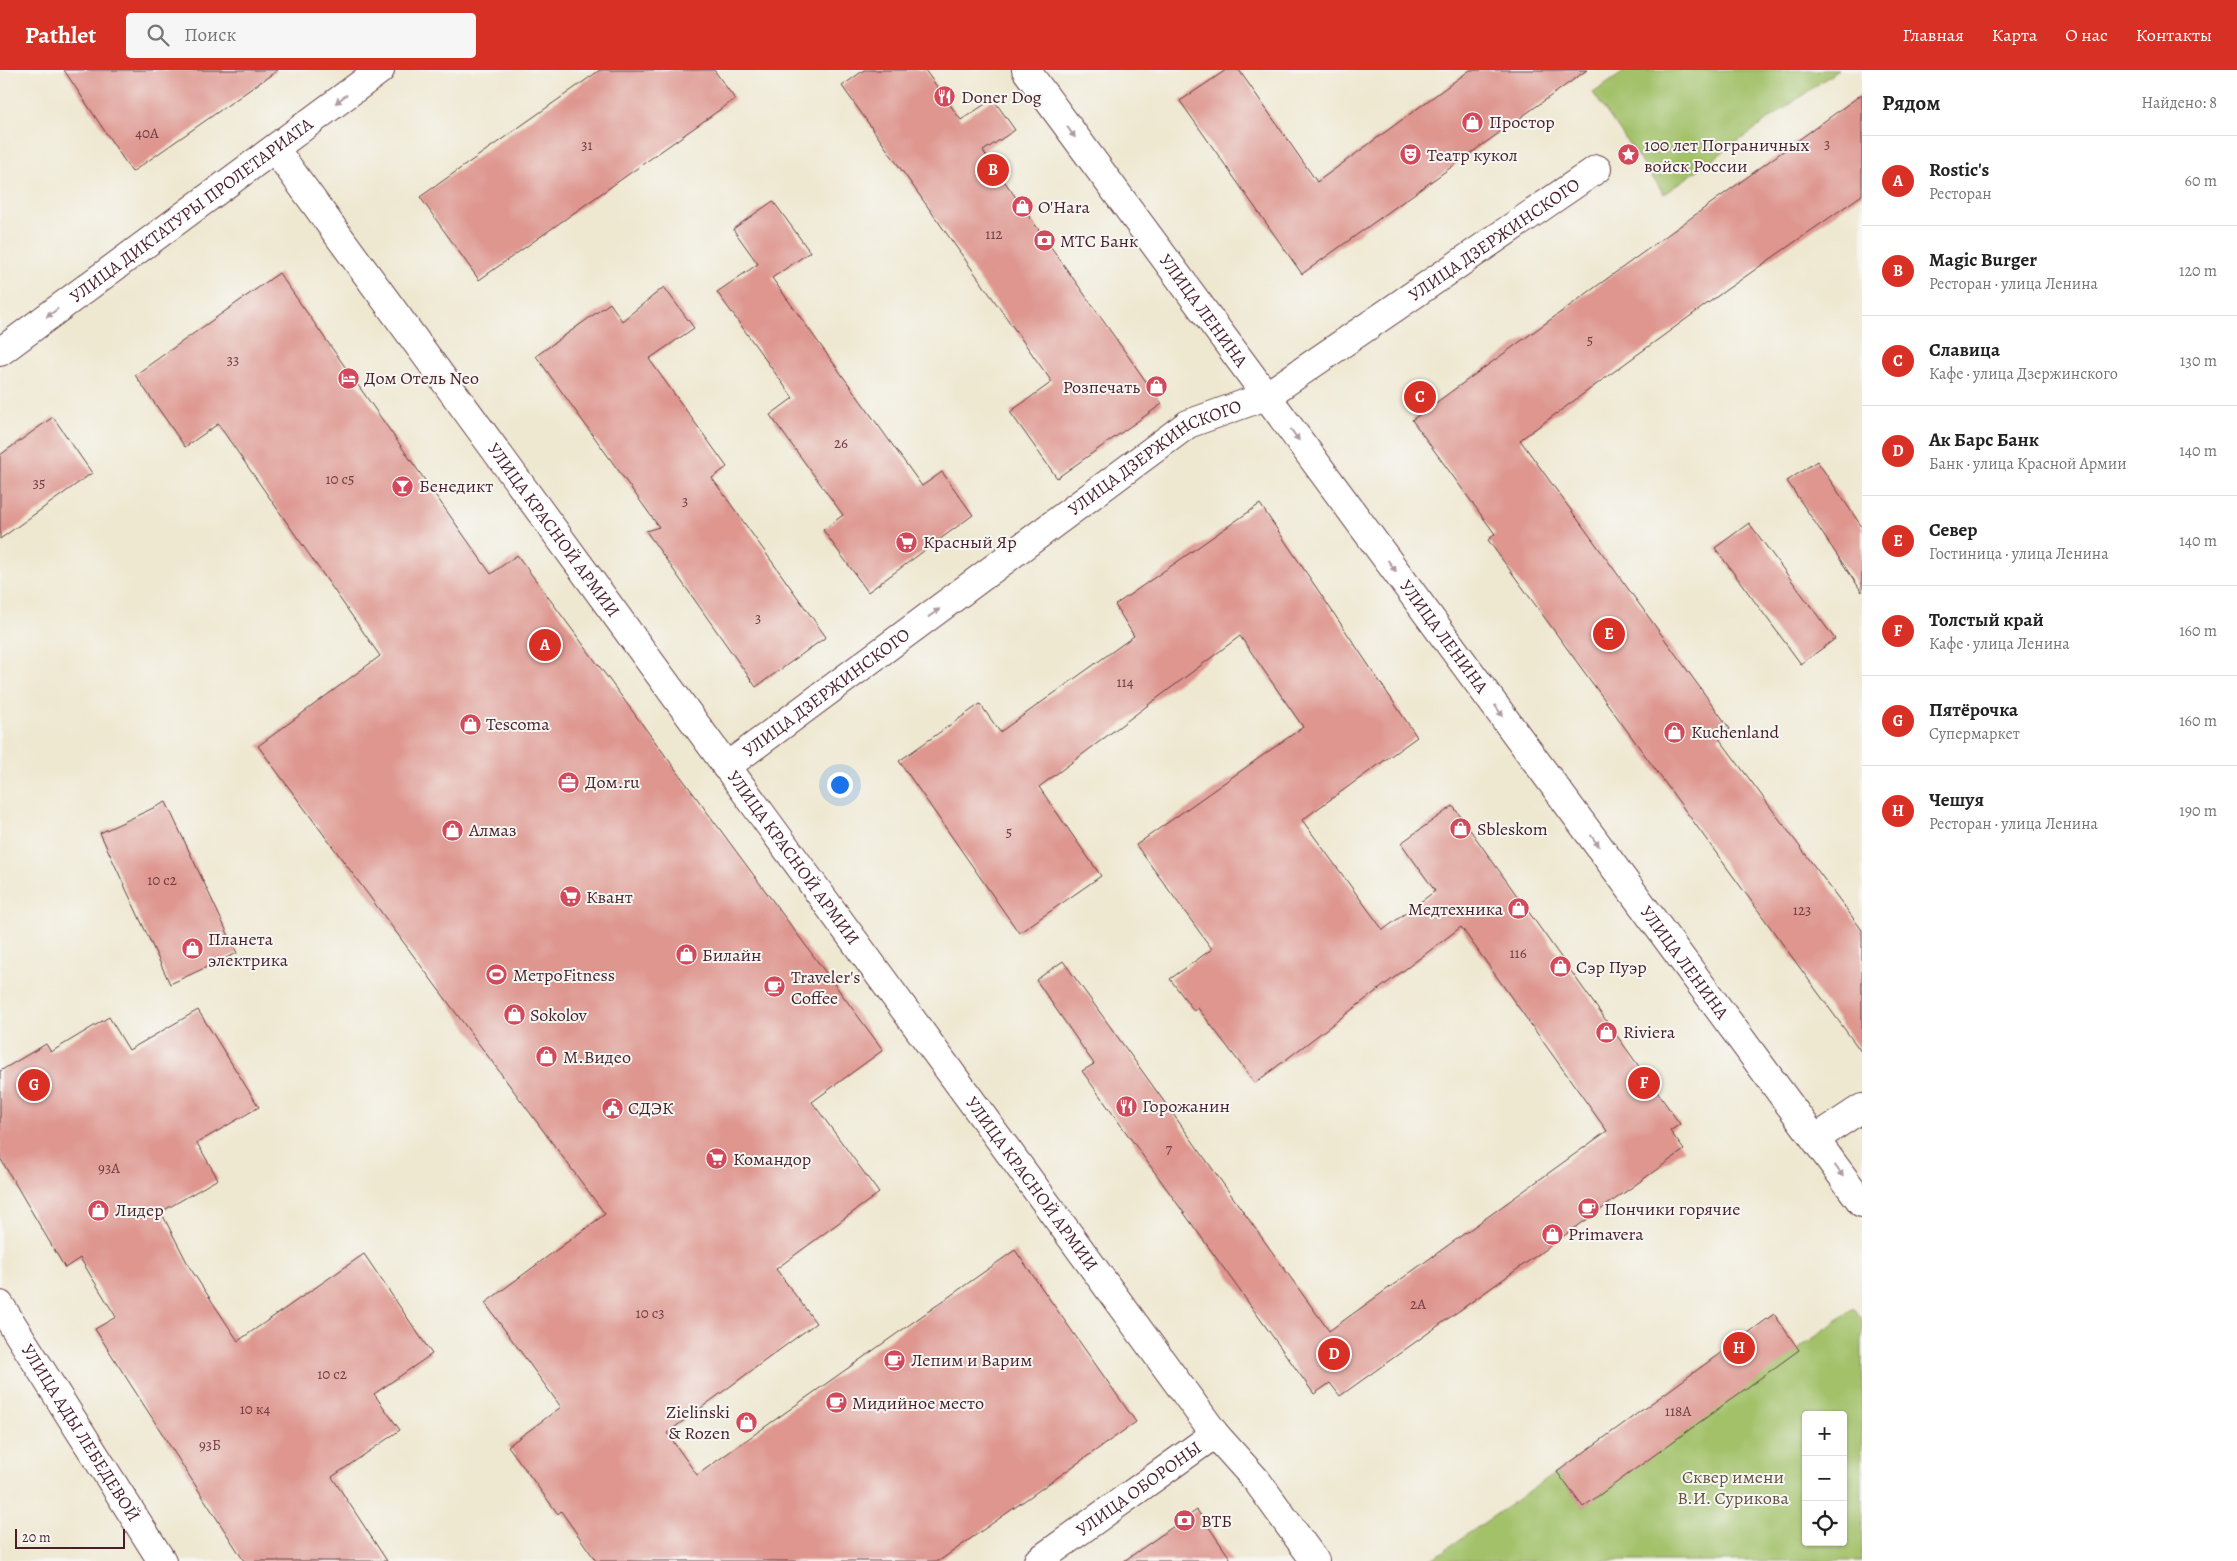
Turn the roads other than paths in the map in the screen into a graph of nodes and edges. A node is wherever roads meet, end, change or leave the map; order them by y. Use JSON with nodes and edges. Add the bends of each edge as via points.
{"nodes":[{"id":1,"x":380,"y":70,"type":"edge"},
{"id":2,"x":1026,"y":70,"type":"edge"},
{"id":3,"x":275,"y":149,"type":"junction"},
{"id":4,"x":1597,"y":169,"type":"dead end"},
{"id":5,"x":0,"y":352,"type":"edge"},
{"id":6,"x":1266,"y":396,"type":"junction"},
{"id":7,"x":726,"y":767,"type":"junction"},
{"id":8,"x":1862,"y":1108,"type":"edge"},
{"id":9,"x":1815,"y":1140,"type":"junction"},
{"id":10,"x":1862,"y":1203,"type":"edge"},
{"id":11,"x":0,"y":1305,"type":"edge"},
{"id":12,"x":1215,"y":1434,"type":"junction"},
{"id":13,"x":162,"y":1561,"type":"edge"},
{"id":14,"x":1038,"y":1561,"type":"edge"},
{"id":15,"x":1315,"y":1561,"type":"edge"}],
"edges":[{"from":1,"to":3,"type":"street","name":"УЛИЦА ДИКТАТУРЫ ПРОЛЕТАРИАТА","one_way":true},
{"from":2,"to":6,"type":"street","name":"УЛИЦА ЛЕНИНА","one_way":true},
{"from":3,"to":5,"type":"street","name":"УЛИЦА ДИКТАТУРЫ ПРОЛЕТАРИАТА","one_way":true},
{"from":3,"to":7,"type":"street","name":"УЛИЦА КРАСНОЙ АРМИИ"},
{"from":4,"to":6,"type":"street","name":"УЛИЦА ДЗЕРЖИНСКОГО"},
{"from":7,"to":6,"type":"street","name":"УЛИЦА ДЗЕРЖИНСКОГО","one_way":true,"via":[[1188,424]]},
{"from":6,"to":9,"type":"street","name":"УЛИЦА ЛЕНИНА","one_way":true},
{"from":7,"to":12,"type":"street","name":"УЛИЦА КРАСНОЙ АРМИИ"},
{"from":8,"to":9,"type":"street"},
{"from":9,"to":10,"type":"street","name":"УЛИЦА ЛЕНИНА","one_way":true},
{"from":11,"to":13,"type":"street","name":"УЛИЦА АДЫ ЛЕБЕДЕВОЙ"},
{"from":12,"to":14,"type":"street","name":"УЛИЦА ОБОРОНЫ"},
{"from":12,"to":15,"type":"street","name":"УЛИЦА КРАСНОЙ АРМИИ","via":[[1256,1481]]}]}
